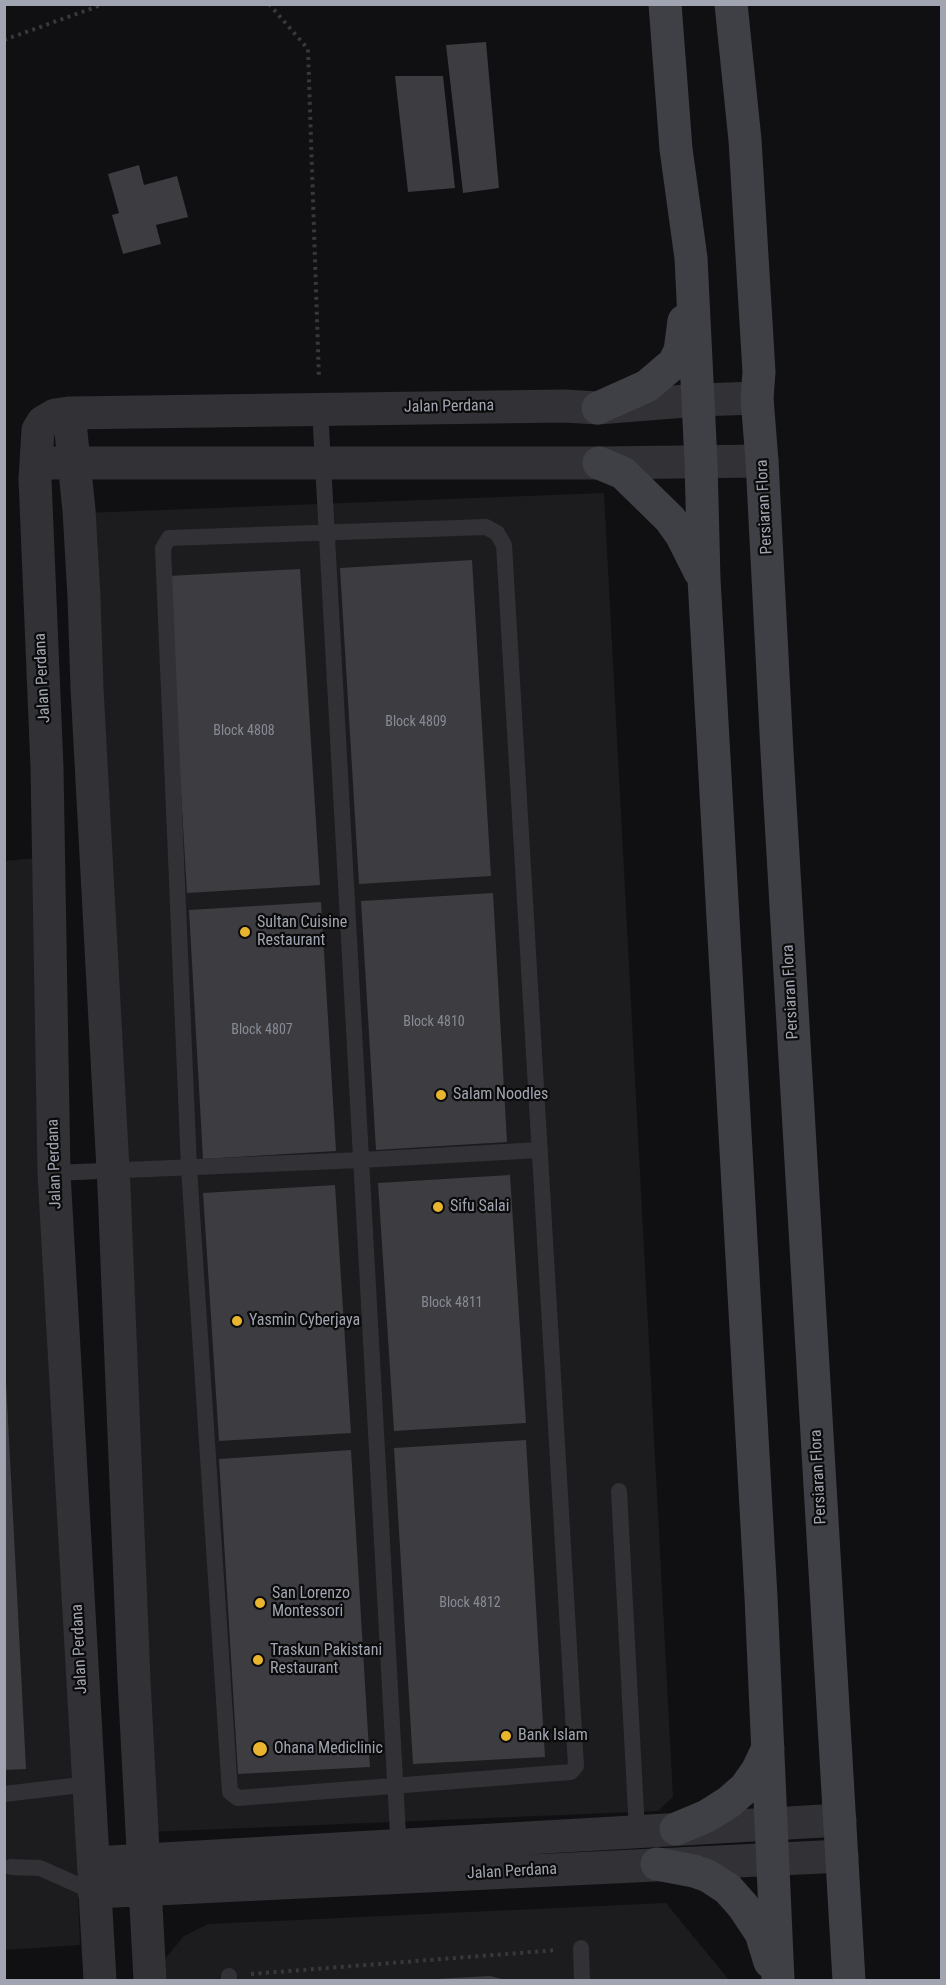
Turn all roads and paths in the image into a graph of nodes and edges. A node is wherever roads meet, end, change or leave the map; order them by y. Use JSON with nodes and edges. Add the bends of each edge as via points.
{"nodes":[{"id":1,"x":104,"y":4,"type":"edge"},
{"id":2,"x":269,"y":4,"type":"edge"},
{"id":3,"x":665,"y":4,"type":"edge"},
{"id":4,"x":731,"y":4,"type":"edge"},
{"id":5,"x":4,"y":40,"type":"edge"},
{"id":6,"x":691,"y":258,"type":"junction"},
{"id":7,"x":758,"y":398,"type":"junction"},
{"id":8,"x":698,"y":400,"type":"junction"},
{"id":9,"x":598,"y":408,"type":"junction"},
{"id":10,"x":320,"y":409,"type":"junction"},
{"id":11,"x":69,"y":413,"type":"junction"},
{"id":12,"x":762,"y":461,"type":"junction"},
{"id":13,"x":75,"y":462,"type":"junction"},
{"id":14,"x":701,"y":462,"type":"junction"},
{"id":15,"x":322,"y":463,"type":"junction"},
{"id":16,"x":599,"y":463,"type":"junction"},
{"id":17,"x":36,"y":464,"type":"junction"},
{"id":18,"x":326,"y":531,"type":"junction"},
{"id":19,"x":704,"y":579,"type":"junction"},
{"id":20,"x":540,"y":1150,"type":"junction"},
{"id":21,"x":361,"y":1160,"type":"junction"},
{"id":22,"x":189,"y":1168,"type":"junction"},
{"id":23,"x":113,"y":1170,"type":"junction"},
{"id":24,"x":54,"y":1173,"type":"junction"},
{"id":25,"x":619,"y":1491,"type":"dead end"},
{"id":26,"x":768,"y":1748,"type":"junction"},
{"id":27,"x":89,"y":1784,"type":"junction"},
{"id":28,"x":395,"y":1785,"type":"junction"},
{"id":29,"x":4,"y":1794,"type":"edge"},
{"id":30,"x":840,"y":1820,"type":"junction"},
{"id":31,"x":771,"y":1824,"type":"junction"},
{"id":32,"x":676,"y":1829,"type":"junction"},
{"id":33,"x":637,"y":1831,"type":"junction"},
{"id":34,"x":842,"y":1856,"type":"junction"},
{"id":35,"x":773,"y":1858,"type":"junction"},
{"id":36,"x":399,"y":1861,"type":"junction"},
{"id":37,"x":657,"y":1864,"type":"junction"},
{"id":38,"x":11,"y":1867,"type":"dead end"},
{"id":39,"x":145,"y":1875,"type":"junction"},
{"id":40,"x":94,"y":1877,"type":"junction"},
{"id":41,"x":581,"y":1948,"type":"joint"},
{"id":42,"x":229,"y":1978,"type":"edge"},
{"id":43,"x":100,"y":1980,"type":"edge"},
{"id":44,"x":150,"y":1980,"type":"edge"},
{"id":45,"x":582,"y":1980,"type":"edge"},
{"id":46,"x":777,"y":1980,"type":"edge"},
{"id":47,"x":849,"y":1980,"type":"edge"}],
"edges":[{"from":1,"to":5,"type":"path"},
{"from":2,"to":10,"type":"path","via":[[308,49]]},
{"from":3,"to":6,"type":"main road","via":[[676,149]]},
{"from":4,"to":7,"type":"main road","name":"Persiaran Flora","via":[[745,140]]},
{"from":6,"to":8,"type":"main road"},
{"from":6,"to":9,"type":"main road","via":[[682,342],[674,363],[647,386]]},
{"from":7,"to":8,"type":"street","name":"Jalan Perdana"},
{"from":7,"to":12,"type":"main road","name":"Persiaran Flora"},
{"from":8,"to":9,"type":"street","name":"Jalan Perdana"},
{"from":8,"to":14,"type":"main road"},
{"from":9,"to":10,"type":"street","name":"Jalan Perdana"},
{"from":10,"to":11,"type":"street","name":"Jalan Perdana"},
{"from":10,"to":15,"type":"lane"},
{"from":11,"to":13,"type":"street"},
{"from":11,"to":17,"type":"street","name":"Jalan Perdana","via":[[43,422],[38,430]]},
{"from":12,"to":14,"type":"street"},
{"from":12,"to":30,"type":"main road","name":"Persiaran Flora"},
{"from":13,"to":15,"type":"street"},
{"from":13,"to":17,"type":"street"},
{"from":13,"to":23,"type":"street"},
{"from":14,"to":16,"type":"street"},
{"from":14,"to":19,"type":"main road"},
{"from":15,"to":16,"type":"street"},
{"from":15,"to":18,"type":"lane"},
{"from":16,"to":19,"type":"main road","via":[[623,473],[670,519]]},
{"from":17,"to":24,"type":"street","name":"Jalan Perdana","via":[[47,767]]},
{"from":18,"to":20,"type":"lane","via":[[486,527],[497,533],[504,545]]},
{"from":18,"to":21,"type":"lane"},
{"from":18,"to":22,"type":"lane","via":[[169,538],[164,548]]},
{"from":19,"to":26,"type":"main road"},
{"from":20,"to":21,"type":"lane"},
{"from":20,"to":28,"type":"lane","via":[[576,1766],[571,1772]]},
{"from":21,"to":22,"type":"lane"},
{"from":21,"to":28,"type":"lane"},
{"from":22,"to":23,"type":"lane"},
{"from":22,"to":28,"type":"lane","via":[[230,1792],[238,1798]]},
{"from":23,"to":24,"type":"lane"},
{"from":23,"to":39,"type":"street"},
{"from":24,"to":27,"type":"street","name":"Jalan Perdana"},
{"from":25,"to":33,"type":"lane"},
{"from":26,"to":31,"type":"main road"},
{"from":26,"to":32,"type":"main road","via":[[745,1788],[707,1816]]},
{"from":27,"to":29,"type":"lane"},
{"from":27,"to":40,"type":"street","name":"Jalan Perdana"},
{"from":28,"to":36,"type":"lane"},
{"from":30,"to":31,"type":"street","name":"Jalan Perdana"},
{"from":30,"to":34,"type":"main road","name":"Persiaran Flora"},
{"from":31,"to":32,"type":"street","name":"Jalan Perdana"},
{"from":31,"to":35,"type":"main road"},
{"from":32,"to":33,"type":"street","name":"Jalan Perdana"},
{"from":33,"to":36,"type":"street","name":"Jalan Perdana"},
{"from":34,"to":35,"type":"street","name":"Jalan Perdana"},
{"from":34,"to":47,"type":"main road","name":"Persiaran Flora"},
{"from":35,"to":37,"type":"street","name":"Jalan Perdana"},
{"from":35,"to":46,"type":"main road"},
{"from":36,"to":37,"type":"street","name":"Jalan Perdana"},
{"from":36,"to":39,"type":"street","name":"Jalan Perdana"},
{"from":37,"to":46,"type":"main road","via":[[694,1871],[728,1889],[761,1933]]},
{"from":38,"to":40,"type":"lane"},
{"from":39,"to":40,"type":"street","name":"Jalan Perdana"},
{"from":39,"to":44,"type":"street"},
{"from":40,"to":43,"type":"street","name":"Jalan Perdana"},
{"from":41,"to":42,"type":"path"},
{"from":41,"to":45,"type":"lane"}]}
